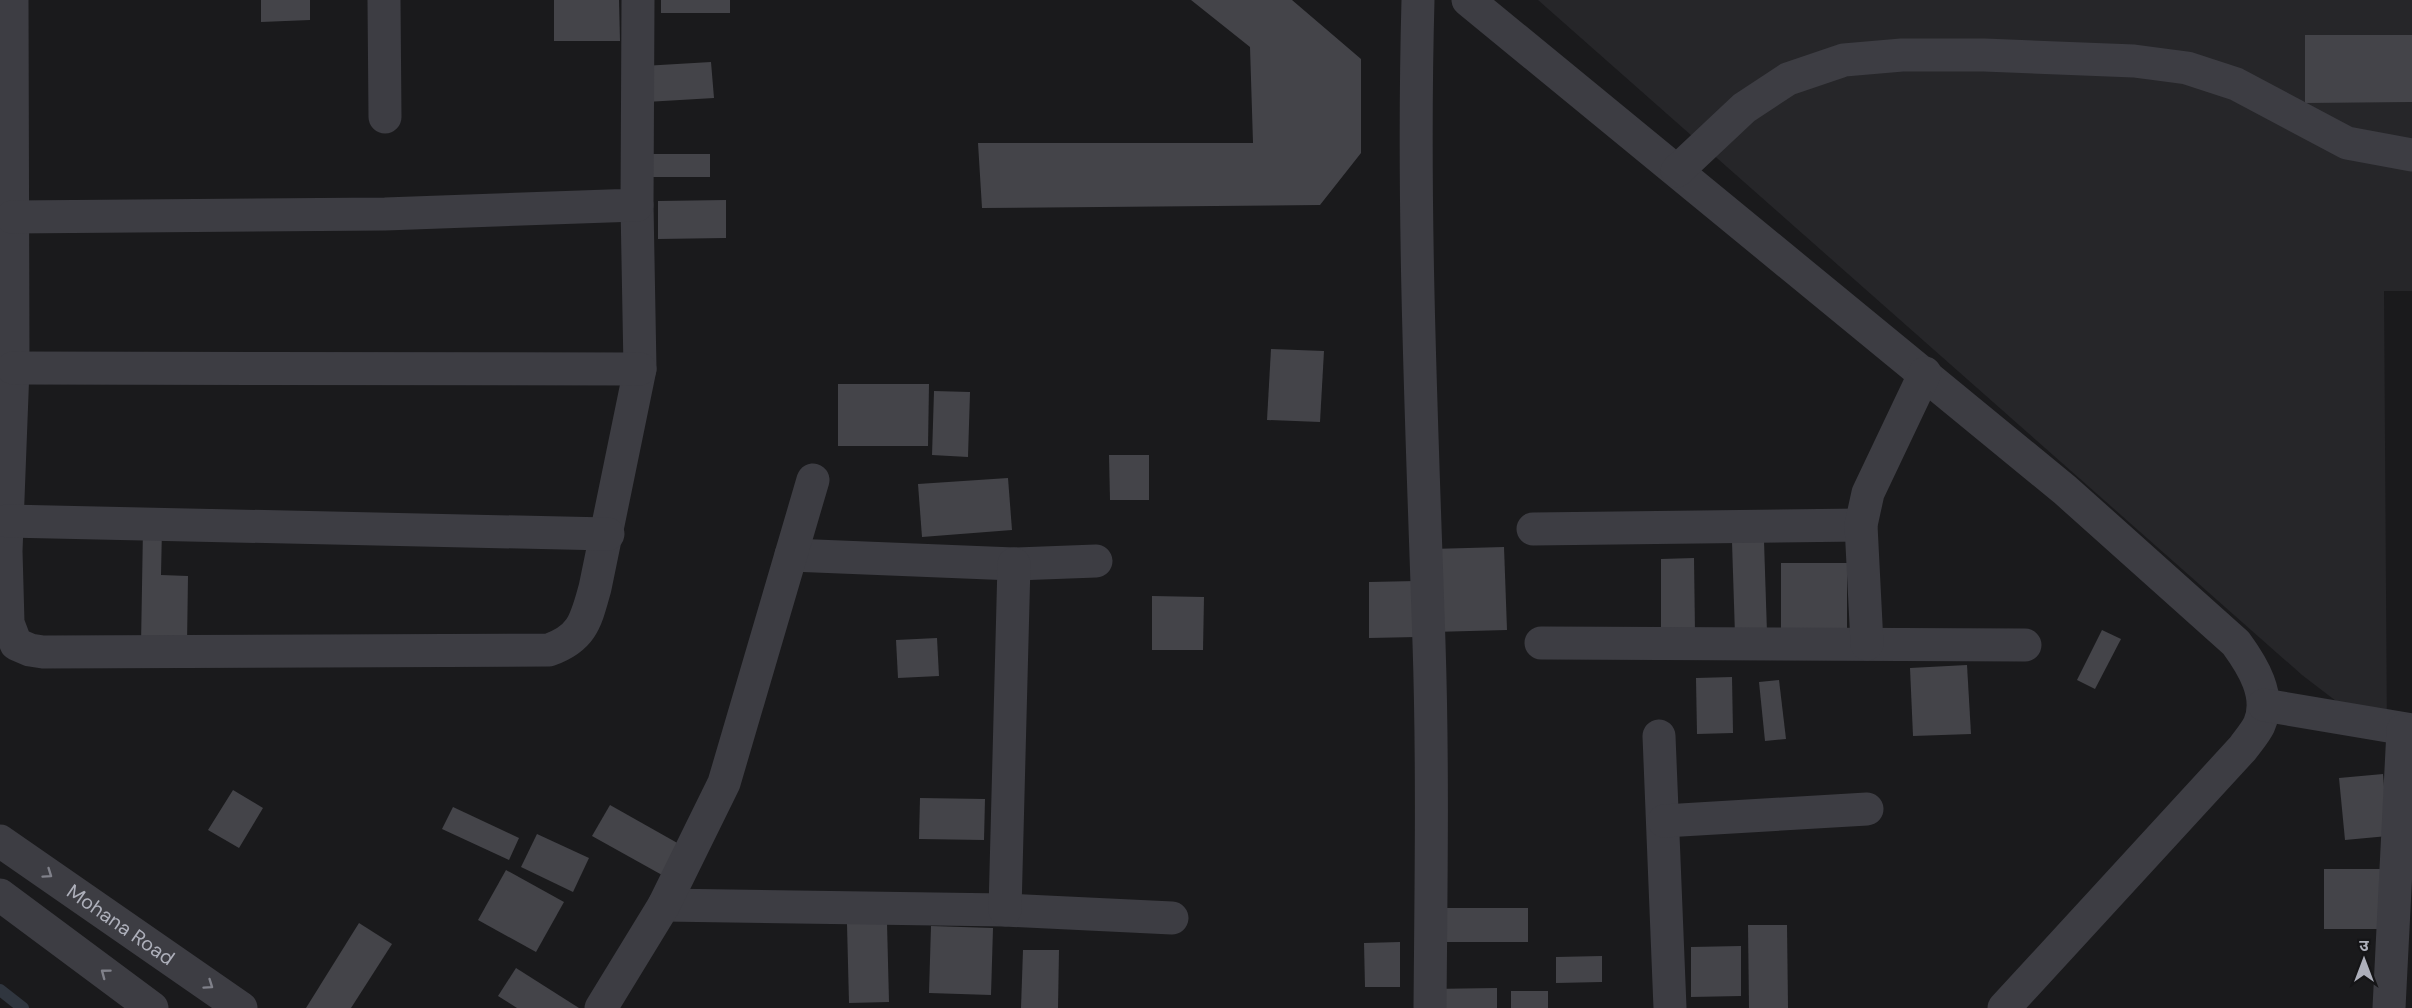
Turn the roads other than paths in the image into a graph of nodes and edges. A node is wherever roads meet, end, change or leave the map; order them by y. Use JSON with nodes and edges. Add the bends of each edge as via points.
{"nodes":[{"id":1,"x":12,"y":0,"type":"edge"},
{"id":2,"x":384,"y":0,"type":"edge"},
{"id":3,"x":638,"y":0,"type":"edge"},
{"id":4,"x":1418,"y":0,"type":"edge"},
{"id":5,"x":1468,"y":0,"type":"edge"},
{"id":6,"x":385,"y":117,"type":"dead end"},
{"id":7,"x":2412,"y":155,"type":"edge"},
{"id":8,"x":1677,"y":171,"type":"junction"},
{"id":9,"x":637,"y":205,"type":"junction"},
{"id":10,"x":12,"y":217,"type":"junction"},
{"id":11,"x":13,"y":368,"type":"junction"},
{"id":12,"x":640,"y":369,"type":"junction"},
{"id":13,"x":1925,"y":373,"type":"junction"},
{"id":14,"x":813,"y":480,"type":"dead end"},
{"id":15,"x":7,"y":521,"type":"junction"},
{"id":16,"x":1861,"y":525,"type":"junction"},
{"id":17,"x":1533,"y":529,"type":"dead end"},
{"id":18,"x":608,"y":534,"type":"junction"},
{"id":19,"x":791,"y":555,"type":"junction"},
{"id":20,"x":1096,"y":561,"type":"dead end"},
{"id":21,"x":1014,"y":564,"type":"junction"},
{"id":22,"x":6,"y":642,"type":"edge"},
{"id":23,"x":1541,"y":643,"type":"dead end"},
{"id":24,"x":1867,"y":644,"type":"junction"},
{"id":25,"x":2025,"y":645,"type":"dead end"},
{"id":26,"x":2264,"y":705,"type":"junction"},
{"id":27,"x":2408,"y":730,"type":"edge"},
{"id":28,"x":1659,"y":736,"type":"dead end"},
{"id":29,"x":1867,"y":809,"type":"dead end"},
{"id":30,"x":1664,"y":821,"type":"junction"},
{"id":31,"x":0,"y":841,"type":"edge"},
{"id":32,"x":0,"y":895,"type":"edge"},
{"id":33,"x":664,"y":905,"type":"junction"},
{"id":34,"x":1005,"y":910,"type":"junction"},
{"id":35,"x":1172,"y":918,"type":"dead end"},
{"id":36,"x":152,"y":1008,"type":"edge"},
{"id":37,"x":241,"y":1008,"type":"edge"},
{"id":38,"x":602,"y":1008,"type":"edge"},
{"id":39,"x":1430,"y":1008,"type":"edge"},
{"id":40,"x":1670,"y":1008,"type":"edge"},
{"id":41,"x":2004,"y":1008,"type":"edge"},
{"id":42,"x":2389,"y":1008,"type":"edge"}],
"edges":[{"from":1,"to":10,"type":"street"},
{"from":2,"to":6,"type":"street"},
{"from":3,"to":9,"type":"street"},
{"from":4,"to":39,"type":"street","via":[[1417,157],[1432,821]]},
{"from":5,"to":8,"type":"street"},
{"from":7,"to":8,"type":"street","via":[[2347,143],[2236,84],[2187,68],[2133,60],[1902,55],[1844,60],[1788,79],[1744,108]]},
{"from":8,"to":13,"type":"street"},
{"from":9,"to":10,"type":"street","via":[[386,214]]},
{"from":9,"to":12,"type":"street"},
{"from":10,"to":11,"type":"street"},
{"from":11,"to":12,"type":"street"},
{"from":11,"to":15,"type":"street"},
{"from":12,"to":18,"type":"street"},
{"from":13,"to":16,"type":"street","via":[[1868,493]]},
{"from":13,"to":26,"type":"street","via":[[2066,490],[2236,643],[2259,682]]},
{"from":14,"to":19,"type":"street"},
{"from":15,"to":18,"type":"street"},
{"from":15,"to":22,"type":"street"},
{"from":16,"to":17,"type":"street"},
{"from":16,"to":24,"type":"street"},
{"from":18,"to":22,"type":"street","via":[[585,623],[575,637],[549,650],[43,652]]},
{"from":19,"to":21,"type":"street"},
{"from":19,"to":33,"type":"street","via":[[724,783]]},
{"from":20,"to":21,"type":"street"},
{"from":21,"to":34,"type":"street"},
{"from":23,"to":24,"type":"street"},
{"from":24,"to":25,"type":"street"},
{"from":26,"to":27,"type":"street"},
{"from":26,"to":41,"type":"street","via":[[2259,725],[2243,748]]},
{"from":27,"to":42,"type":"street"},
{"from":28,"to":30,"type":"street"},
{"from":29,"to":30,"type":"street"},
{"from":30,"to":40,"type":"street"},
{"from":31,"to":37,"type":"street","name":"Mohana Road","one_way":true},
{"from":36,"to":32,"type":"street","one_way":true},
{"from":33,"to":34,"type":"street"},
{"from":33,"to":38,"type":"street"},
{"from":34,"to":35,"type":"street"}]}
